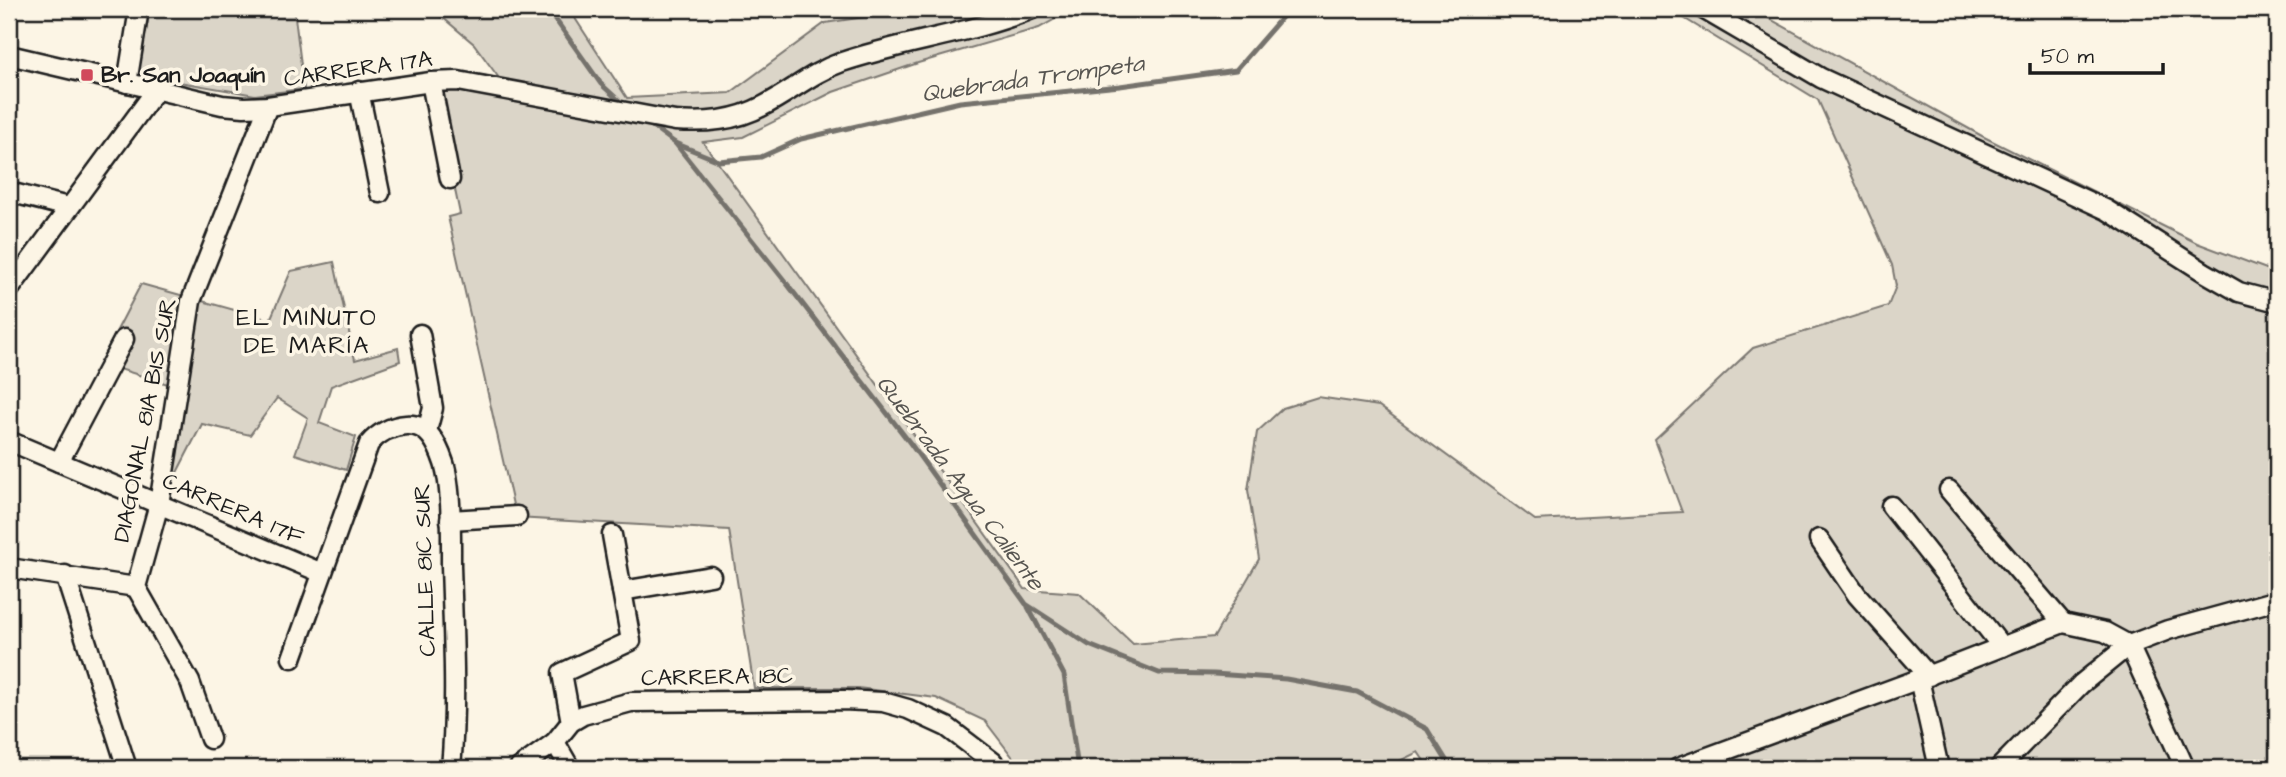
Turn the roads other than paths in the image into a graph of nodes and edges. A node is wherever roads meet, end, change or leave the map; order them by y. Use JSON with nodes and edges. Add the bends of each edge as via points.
{"nodes":[{"id":1,"x":139,"y":9,"type":"edge"},
{"id":2,"x":1032,"y":9,"type":"edge"},
{"id":3,"x":1703,"y":9,"type":"edge"},
{"id":4,"x":9,"y":55,"type":"edge"},
{"id":5,"x":431,"y":82,"type":"junction"},
{"id":6,"x":127,"y":83,"type":"junction"},
{"id":7,"x":156,"y":90,"type":"junction"},
{"id":8,"x":359,"y":91,"type":"junction"},
{"id":9,"x":268,"y":106,"type":"junction"},
{"id":10,"x":450,"y":179,"type":"dead end"},
{"id":11,"x":9,"y":192,"type":"edge"},
{"id":12,"x":380,"y":193,"type":"dead end"},
{"id":13,"x":68,"y":207,"type":"junction"},
{"id":14,"x":9,"y":290,"type":"edge"},
{"id":15,"x":2277,"y":302,"type":"edge"},
{"id":16,"x":420,"y":334,"type":"dead end"},
{"id":17,"x":124,"y":339,"type":"dead end"},
{"id":18,"x":427,"y":430,"type":"junction"},
{"id":19,"x":9,"y":441,"type":"edge"},
{"id":20,"x":59,"y":462,"type":"junction"},
{"id":21,"x":1949,"y":490,"type":"dead end"},
{"id":22,"x":159,"y":504,"type":"junction"},
{"id":23,"x":1891,"y":506,"type":"dead end"},
{"id":24,"x":517,"y":516,"type":"dead end"},
{"id":25,"x":450,"y":520,"type":"junction"},
{"id":26,"x":612,"y":535,"type":"dead end"},
{"id":27,"x":1819,"y":539,"type":"dead end"},
{"id":28,"x":9,"y":568,"type":"edge"},
{"id":29,"x":322,"y":573,"type":"junction"},
{"id":30,"x":65,"y":575,"type":"junction"},
{"id":31,"x":710,"y":576,"type":"dead end"},
{"id":32,"x":136,"y":587,"type":"junction"},
{"id":33,"x":622,"y":591,"type":"junction"},
{"id":34,"x":2277,"y":600,"type":"edge"},
{"id":35,"x":2063,"y":623,"type":"junction"},
{"id":36,"x":2129,"y":645,"type":"junction"},
{"id":37,"x":2002,"y":647,"type":"junction"},
{"id":38,"x":292,"y":658,"type":"dead end"},
{"id":39,"x":1924,"y":678,"type":"junction"},
{"id":40,"x":571,"y":722,"type":"junction"},
{"id":41,"x":210,"y":739,"type":"dead end"},
{"id":42,"x":555,"y":742,"type":"junction"},
{"id":43,"x":993,"y":762,"type":"dead end"},
{"id":44,"x":127,"y":768,"type":"edge"},
{"id":45,"x":451,"y":768,"type":"edge"},
{"id":46,"x":519,"y":768,"type":"edge"},
{"id":47,"x":570,"y":768,"type":"edge"},
{"id":48,"x":1678,"y":768,"type":"edge"},
{"id":49,"x":1939,"y":768,"type":"edge"},
{"id":50,"x":1998,"y":768,"type":"edge"},
{"id":51,"x":2185,"y":768,"type":"edge"}],
"edges":[{"from":1,"to":6,"type":"street"},
{"from":2,"to":5,"type":"street","name":"CARRERA 17A","via":[[841,62],[748,113],[716,122],[675,121],[458,81]]},
{"from":3,"to":15,"type":"street","via":[[1821,78],[2107,210],[2239,292]]},
{"from":4,"to":6,"type":"street","name":"CARRERA 17A"},
{"from":5,"to":8,"type":"street","name":"CARRERA 17A"},
{"from":5,"to":10,"type":"street"},
{"from":6,"to":7,"type":"street","name":"CARRERA 17A"},
{"from":7,"to":9,"type":"street","name":"CARRERA 17A","via":[[222,105]]},
{"from":7,"to":13,"type":"street"},
{"from":8,"to":9,"type":"street","name":"CARRERA 17A"},
{"from":8,"to":12,"type":"street"},
{"from":9,"to":22,"type":"street","name":"DIAGONAL 81A BIS SUR","via":[[191,301]]},
{"from":11,"to":13,"type":"street"},
{"from":13,"to":14,"type":"street"},
{"from":16,"to":18,"type":"street","via":[[433,408]]},
{"from":17,"to":20,"type":"street"},
{"from":18,"to":25,"type":"street","name":"CALLE 81C SUR","via":[[445,466]]},
{"from":18,"to":29,"type":"street","via":[[408,425],[391,428],[373,439]]},
{"from":19,"to":20,"type":"street","name":"CARRERA 17F"},
{"from":20,"to":22,"type":"street","name":"CARRERA 17F"},
{"from":21,"to":35,"type":"street"},
{"from":22,"to":29,"type":"street","name":"CARRERA 17F"},
{"from":22,"to":32,"type":"street","name":"DIAGONAL 81A BIS SUR"},
{"from":23,"to":37,"type":"street"},
{"from":24,"to":25,"type":"street"},
{"from":25,"to":45,"type":"street","name":"CALLE 81C SUR","via":[[455,723]]},
{"from":26,"to":33,"type":"street"},
{"from":27,"to":39,"type":"street"},
{"from":28,"to":30,"type":"street"},
{"from":29,"to":38,"type":"street"},
{"from":30,"to":32,"type":"street"},
{"from":30,"to":44,"type":"street"},
{"from":31,"to":33,"type":"street"},
{"from":32,"to":41,"type":"street","via":[[190,682]]},
{"from":33,"to":40,"type":"street","via":[[631,641],[562,673]]},
{"from":34,"to":36,"type":"street"},
{"from":35,"to":36,"type":"street","via":[[2105,632]]},
{"from":35,"to":37,"type":"street"},
{"from":36,"to":50,"type":"street","via":[[2081,684]]},
{"from":36,"to":51,"type":"street"},
{"from":37,"to":39,"type":"street"},
{"from":39,"to":48,"type":"street"},
{"from":39,"to":49,"type":"street"},
{"from":40,"to":42,"type":"street","name":"CARRERA 18C"},
{"from":40,"to":43,"type":"street","name":"CARRERA 18C","via":[[598,709],[631,702],[883,702],[933,720]]},
{"from":42,"to":46,"type":"street","name":"CARRERA 18C"},
{"from":42,"to":47,"type":"street"}]}
